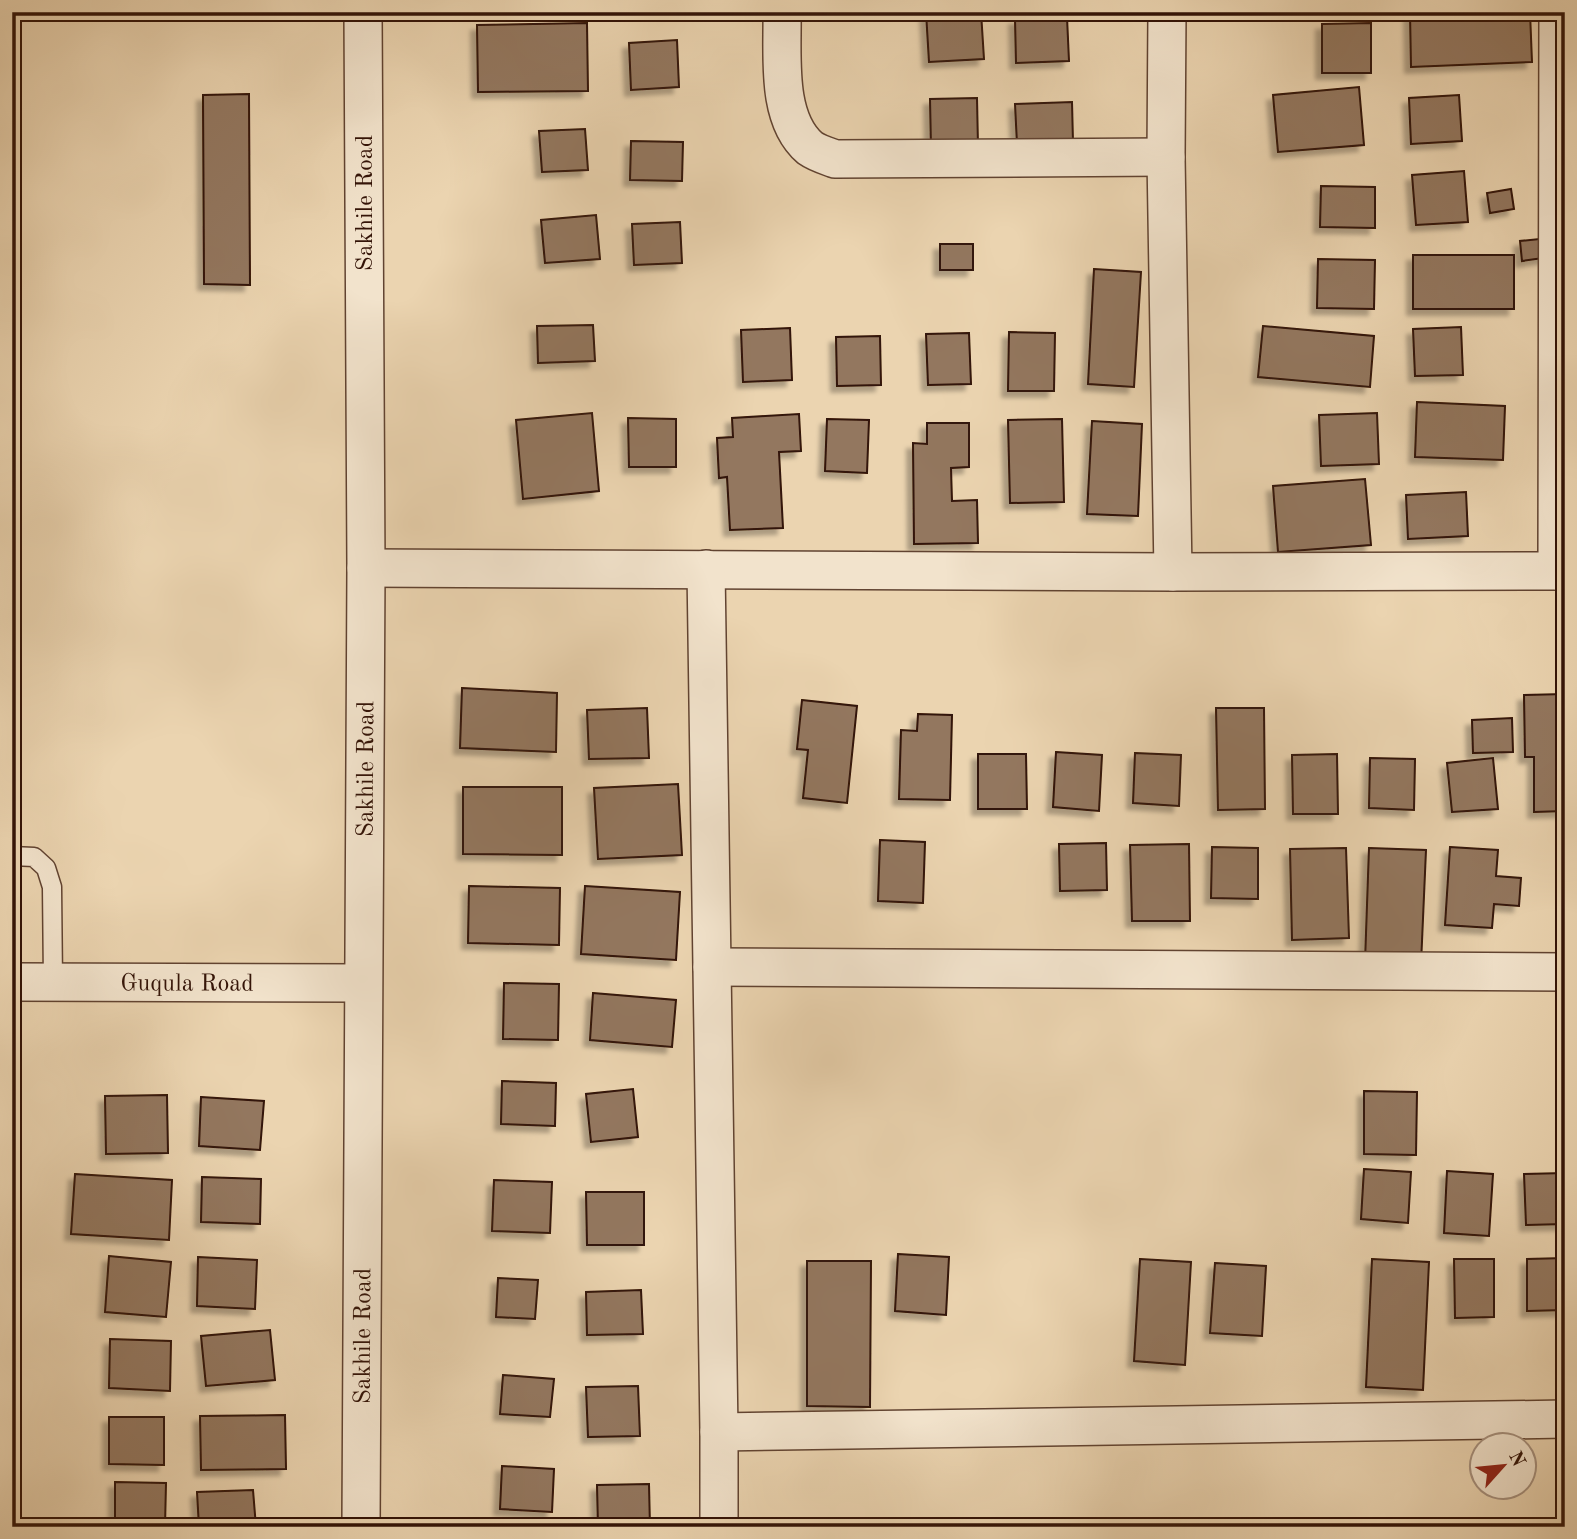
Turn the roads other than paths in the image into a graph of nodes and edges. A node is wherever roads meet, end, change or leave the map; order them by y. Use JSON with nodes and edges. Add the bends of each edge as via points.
{"nodes":[{"id":1,"x":363,"y":12,"type":"edge"},
{"id":2,"x":782,"y":12,"type":"edge"},
{"id":3,"x":1167,"y":12,"type":"edge"},
{"id":4,"x":1558,"y":12,"type":"edge"},
{"id":5,"x":1167,"y":157,"type":"junction"},
{"id":6,"x":366,"y":568,"type":"junction"},
{"id":7,"x":706,"y":569,"type":"junction"},
{"id":8,"x":1561,"y":571,"type":"edge"},
{"id":9,"x":1173,"y":572,"type":"junction"},
{"id":10,"x":12,"y":856,"type":"edge"},
{"id":11,"x":712,"y":967,"type":"junction"},
{"id":12,"x":1565,"y":971,"type":"edge"},
{"id":13,"x":12,"y":982,"type":"edge"},
{"id":14,"x":53,"y":982,"type":"junction"},
{"id":15,"x":363,"y":983,"type":"junction"},
{"id":16,"x":1565,"y":1419,"type":"edge"},
{"id":17,"x":719,"y":1432,"type":"junction"},
{"id":18,"x":361,"y":1527,"type":"edge"},
{"id":19,"x":719,"y":1527,"type":"edge"}],
"edges":[{"from":1,"to":6,"type":"street","name":"Sakhile Road"},
{"from":2,"to":5,"type":"street","via":[[783,91],[789,114],[797,134],[812,149],[835,159]]},
{"from":3,"to":5,"type":"street"},
{"from":4,"to":8,"type":"street"},
{"from":5,"to":9,"type":"street"},
{"from":6,"to":7,"type":"street"},
{"from":6,"to":15,"type":"street","name":"Sakhile Road"},
{"from":7,"to":9,"type":"street"},
{"from":7,"to":11,"type":"street"},
{"from":8,"to":9,"type":"street"},
{"from":10,"to":14,"type":"lane","via":[[34,857],[46,867],[52,887]]},
{"from":11,"to":12,"type":"street"},
{"from":11,"to":17,"type":"street"},
{"from":13,"to":14,"type":"street","name":"Guqula Road"},
{"from":14,"to":15,"type":"street","name":"Guqula Road"},
{"from":15,"to":18,"type":"street","name":"Sakhile Road"},
{"from":16,"to":17,"type":"street"},
{"from":17,"to":19,"type":"street"}]}
